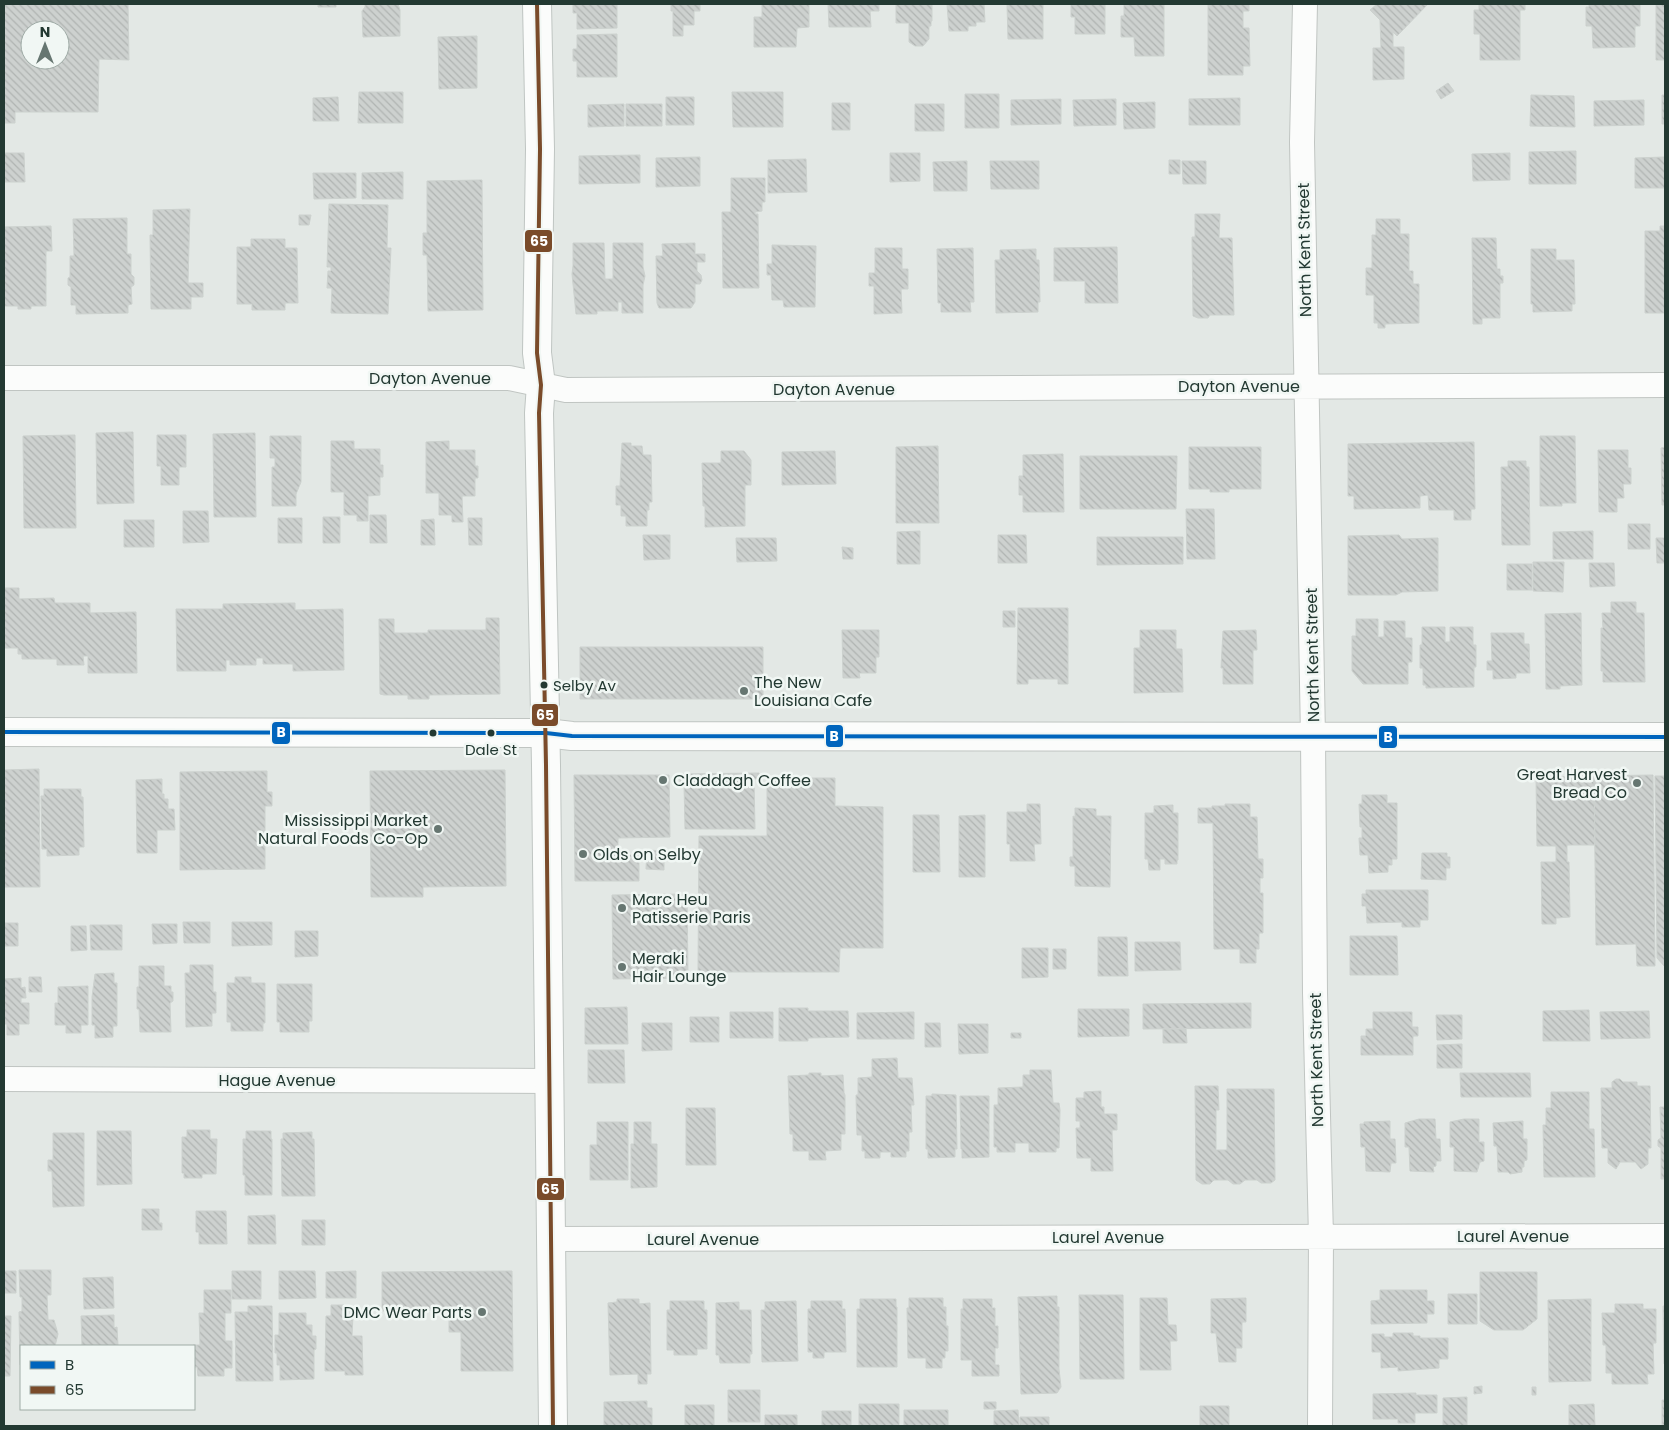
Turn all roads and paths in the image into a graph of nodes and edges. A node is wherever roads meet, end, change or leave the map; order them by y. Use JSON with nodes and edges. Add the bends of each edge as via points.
{"nodes":[{"id":1,"x":537,"y":4,"type":"edge"},
{"id":2,"x":1305,"y":4,"type":"edge"},
{"id":3,"x":4,"y":378,"type":"edge"},
{"id":4,"x":541,"y":385,"type":"junction"},
{"id":5,"x":1665,"y":385,"type":"edge"},
{"id":6,"x":1306,"y":386,"type":"junction"},
{"id":7,"x":4,"y":732,"type":"edge"},
{"id":8,"x":546,"y":733,"type":"junction"},
{"id":9,"x":1313,"y":737,"type":"junction"},
{"id":10,"x":1665,"y":737,"type":"edge"},
{"id":11,"x":4,"y":1079,"type":"edge"},
{"id":12,"x":550,"y":1081,"type":"junction"},
{"id":13,"x":1665,"y":1236,"type":"edge"},
{"id":14,"x":1321,"y":1237,"type":"junction"},
{"id":15,"x":551,"y":1239,"type":"junction"},
{"id":16,"x":553,"y":1426,"type":"edge"},
{"id":17,"x":1320,"y":1426,"type":"edge"}],
"edges":[{"from":1,"to":4,"type":"street","via":[[540,149],[537,353]]},
{"from":2,"to":6,"type":"street","name":"North Kent Street","via":[[1302,142]]},
{"from":3,"to":4,"type":"street","name":"Dayton Avenue","via":[[509,378]]},
{"from":4,"to":6,"type":"street","name":"Dayton Avenue","via":[[566,390]]},
{"from":4,"to":8,"type":"street"},
{"from":5,"to":6,"type":"street","name":"Dayton Avenue"},
{"from":6,"to":9,"type":"street","name":"North Kent Street"},
{"from":7,"to":8,"type":"street"},
{"from":8,"to":9,"type":"street","via":[[572,736]]},
{"from":8,"to":12,"type":"street"},
{"from":9,"to":10,"type":"street"},
{"from":9,"to":14,"type":"street","name":"North Kent Street"},
{"from":11,"to":12,"type":"street","name":"Hague Avenue"},
{"from":12,"to":15,"type":"street"},
{"from":13,"to":14,"type":"street","name":"Laurel Avenue"},
{"from":14,"to":15,"type":"street","name":"Laurel Avenue"},
{"from":14,"to":17,"type":"street","name":"North Kent Street"},
{"from":15,"to":16,"type":"street"}]}
